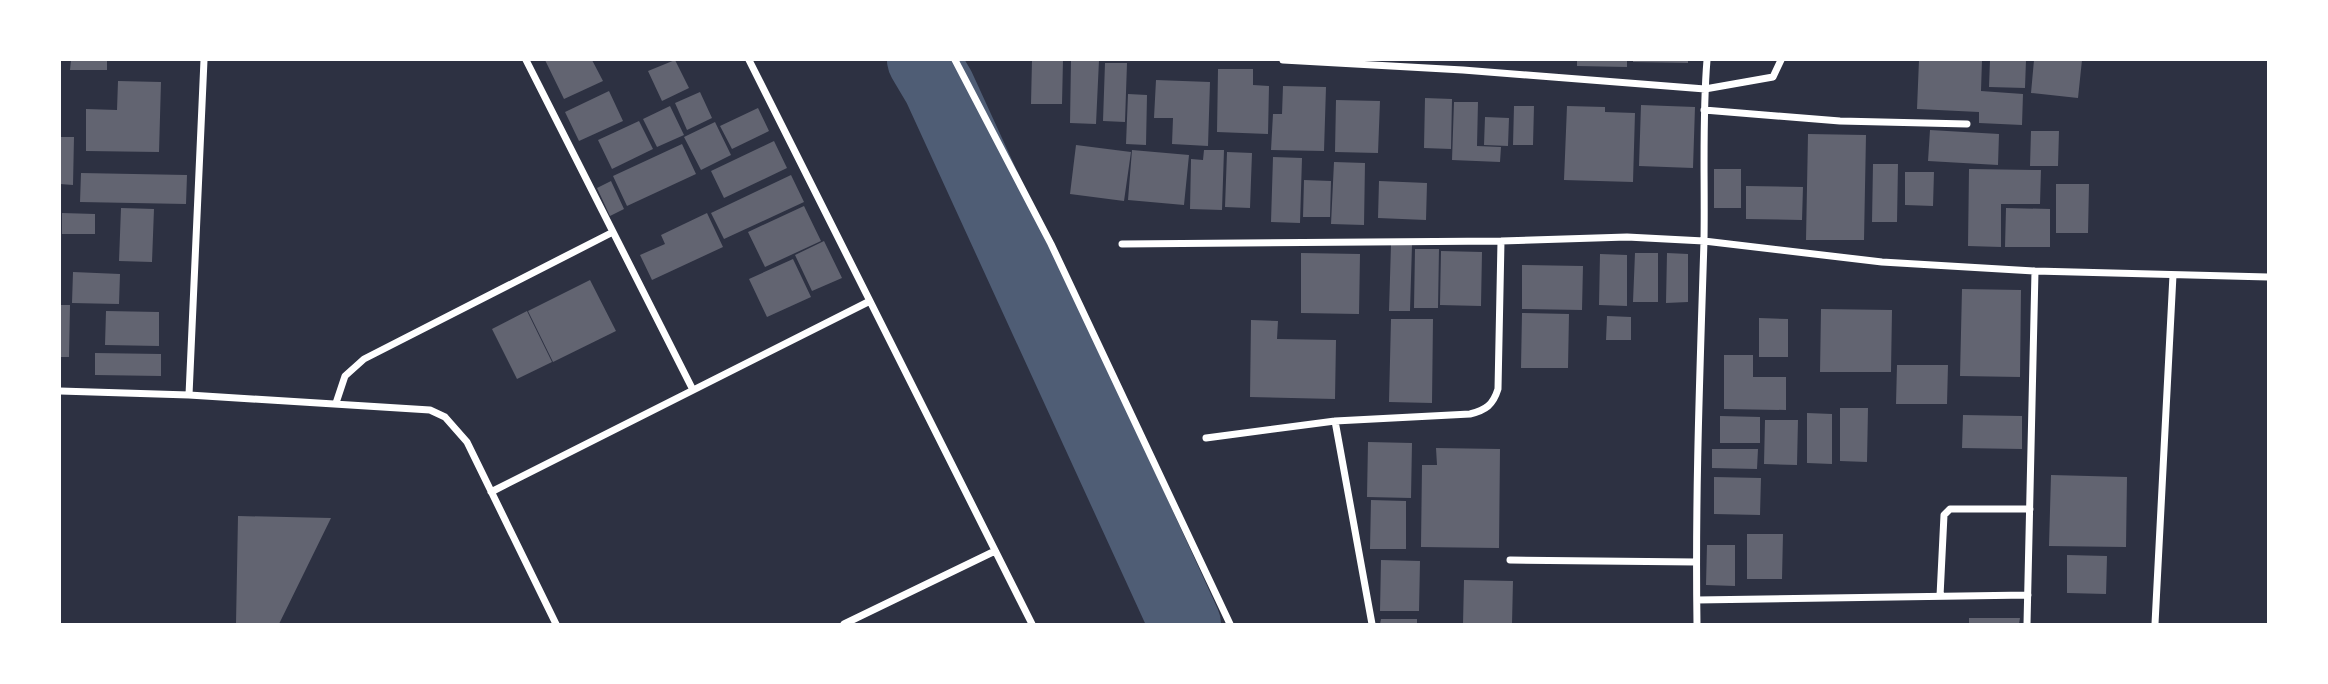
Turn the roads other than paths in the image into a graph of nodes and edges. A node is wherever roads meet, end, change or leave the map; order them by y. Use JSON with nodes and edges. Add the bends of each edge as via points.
{"nodes":[{"id":1,"x":204,"y":60,"type":"edge"},
{"id":2,"x":526,"y":60,"type":"edge"},
{"id":3,"x":749,"y":60,"type":"edge"},
{"id":4,"x":954,"y":60,"type":"edge"},
{"id":5,"x":1283,"y":60,"type":"edge"},
{"id":6,"x":1465,"y":60,"type":"edge"},
{"id":7,"x":1707,"y":60,"type":"edge"},
{"id":8,"x":1781,"y":60,"type":"edge"},
{"id":9,"x":1464,"y":70,"type":"junction"},
{"id":10,"x":1705,"y":89,"type":"junction"},
{"id":11,"x":1704,"y":110,"type":"junction"},
{"id":12,"x":1967,"y":124,"type":"dead end"},
{"id":13,"x":613,"y":232,"type":"junction"},
{"id":14,"x":1502,"y":241,"type":"junction"},
{"id":15,"x":1704,"y":241,"type":"junction"},
{"id":16,"x":1122,"y":244,"type":"dead end"},
{"id":17,"x":2035,"y":271,"type":"junction"},
{"id":18,"x":2173,"y":275,"type":"junction"},
{"id":19,"x":2269,"y":277,"type":"edge"},
{"id":20,"x":870,"y":301,"type":"junction"},
{"id":21,"x":693,"y":390,"type":"junction"},
{"id":22,"x":60,"y":391,"type":"edge"},
{"id":23,"x":189,"y":396,"type":"junction"},
{"id":24,"x":336,"y":403,"type":"junction"},
{"id":25,"x":1335,"y":421,"type":"junction"},
{"id":26,"x":1206,"y":438,"type":"dead end"},
{"id":27,"x":491,"y":492,"type":"junction"},
{"id":28,"x":2030,"y":509,"type":"junction"},
{"id":29,"x":995,"y":551,"type":"junction"},
{"id":30,"x":1510,"y":559,"type":"dead end"},
{"id":31,"x":1696,"y":562,"type":"junction"},
{"id":32,"x":2028,"y":595,"type":"junction"},
{"id":33,"x":1940,"y":596,"type":"junction"},
{"id":34,"x":1697,"y":600,"type":"junction"},
{"id":35,"x":556,"y":625,"type":"edge"},
{"id":36,"x":844,"y":625,"type":"edge"},
{"id":37,"x":1032,"y":625,"type":"edge"},
{"id":38,"x":1230,"y":625,"type":"edge"},
{"id":39,"x":1372,"y":625,"type":"edge"},
{"id":40,"x":1697,"y":625,"type":"edge"},
{"id":41,"x":2027,"y":625,"type":"edge"},
{"id":42,"x":2155,"y":625,"type":"edge"}],
"edges":[{"from":1,"to":23,"type":"street"},
{"from":2,"to":13,"type":"street"},
{"from":3,"to":20,"type":"street"},
{"from":4,"to":38,"type":"street","via":[[1051,244]]},
{"from":5,"to":9,"type":"street"},
{"from":6,"to":9,"type":"street"},
{"from":7,"to":10,"type":"street"},
{"from":8,"to":10,"type":"street","via":[[1773,77]]},
{"from":9,"to":10,"type":"street"},
{"from":10,"to":11,"type":"street"},
{"from":11,"to":12,"type":"street","via":[[1840,121]]},
{"from":11,"to":15,"type":"street"},
{"from":13,"to":21,"type":"street"},
{"from":13,"to":24,"type":"street","via":[[364,359],[345,376]]},
{"from":14,"to":15,"type":"street","via":[[1627,237]]},
{"from":14,"to":16,"type":"street"},
{"from":14,"to":25,"type":"street","via":[[1498,389],[1490,406],[1470,414]]},
{"from":15,"to":17,"type":"street","via":[[1882,262]]},
{"from":15,"to":31,"type":"street"},
{"from":17,"to":18,"type":"street"},
{"from":17,"to":28,"type":"street"},
{"from":18,"to":19,"type":"street"},
{"from":18,"to":42,"type":"street"},
{"from":20,"to":21,"type":"street"},
{"from":20,"to":29,"type":"street"},
{"from":21,"to":27,"type":"street"},
{"from":22,"to":23,"type":"street"},
{"from":23,"to":24,"type":"street"},
{"from":24,"to":27,"type":"street","via":[[430,410],[445,417],[467,442]]},
{"from":25,"to":26,"type":"street"},
{"from":25,"to":39,"type":"street"},
{"from":27,"to":35,"type":"street"},
{"from":28,"to":32,"type":"street"},
{"from":28,"to":33,"type":"street","via":[[1950,509],[1944,515]]},
{"from":29,"to":36,"type":"street"},
{"from":29,"to":37,"type":"street"},
{"from":30,"to":31,"type":"street"},
{"from":31,"to":34,"type":"street"},
{"from":32,"to":33,"type":"street"},
{"from":32,"to":41,"type":"street"},
{"from":33,"to":34,"type":"street"},
{"from":34,"to":40,"type":"street"}]}
